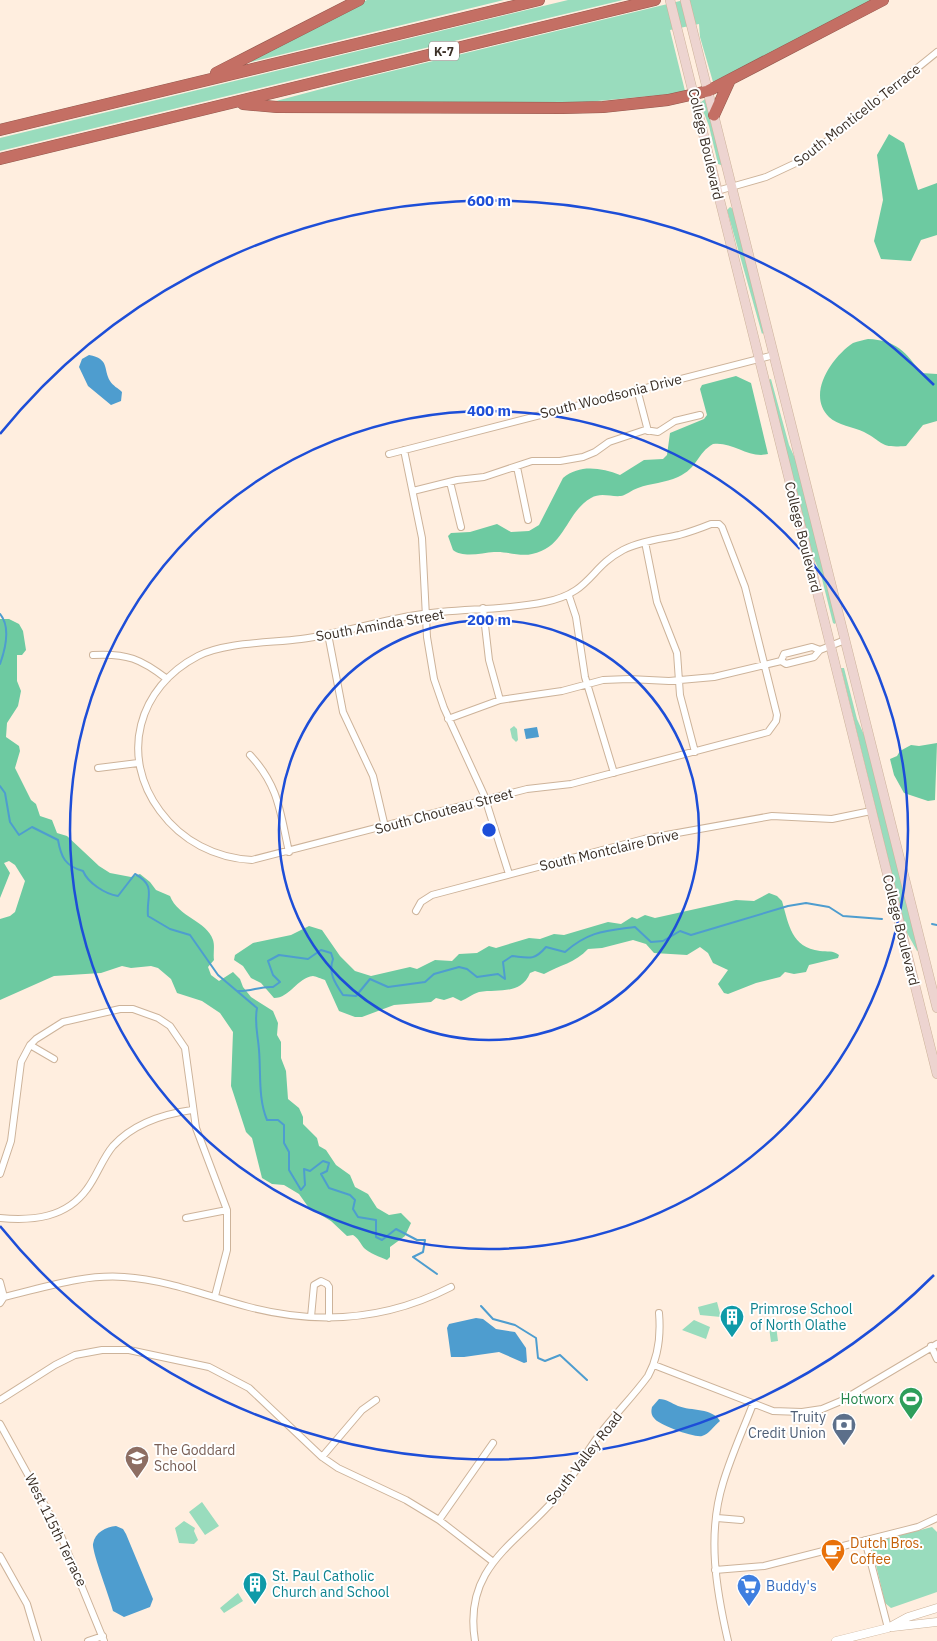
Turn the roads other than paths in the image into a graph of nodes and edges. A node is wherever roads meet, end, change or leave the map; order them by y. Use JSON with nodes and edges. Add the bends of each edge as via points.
{"nodes":[{"id":1,"x":359,"y":0,"type":"edge"},
{"id":2,"x":538,"y":0,"type":"edge"},
{"id":3,"x":655,"y":0,"type":"edge"},
{"id":4,"x":670,"y":0,"type":"edge"},
{"id":5,"x":685,"y":0,"type":"edge"},
{"id":6,"x":883,"y":0,"type":"edge"},
{"id":7,"x":937,"y":52,"type":"edge"},
{"id":8,"x":729,"y":82,"type":"junction"},
{"id":9,"x":195,"y":83,"type":"junction"},
{"id":10,"x":708,"y":91,"type":"junction"},
{"id":11,"x":694,"y":95,"type":"junction"},
{"id":12,"x":234,"y":103,"type":"junction"},
{"id":13,"x":714,"y":115,"type":"junction"},
{"id":14,"x":0,"y":130,"type":"edge"},
{"id":15,"x":0,"y":159,"type":"edge"},
{"id":16,"x":732,"y":188,"type":"junction"},
{"id":17,"x":717,"y":191,"type":"junction"},
{"id":18,"x":774,"y":355,"type":"junction"},
{"id":19,"x":758,"y":358,"type":"junction"},
{"id":20,"x":638,"y":390,"type":"junction"},
{"id":21,"x":700,"y":414,"type":"dead end"},
{"id":22,"x":648,"y":431,"type":"junction"},
{"id":23,"x":404,"y":450,"type":"junction"},
{"id":24,"x":389,"y":454,"type":"dead end"},
{"id":25,"x":516,"y":467,"type":"junction"},
{"id":26,"x":450,"y":482,"type":"junction"},
{"id":27,"x":413,"y":491,"type":"junction"},
{"id":28,"x":528,"y":520,"type":"dead end"},
{"id":29,"x":461,"y":527,"type":"dead end"},
{"id":30,"x":645,"y":542,"type":"junction"},
{"id":31,"x":569,"y":596,"type":"junction"},
{"id":32,"x":483,"y":608,"type":"junction"},
{"id":33,"x":426,"y":614,"type":"junction"},
{"id":34,"x":328,"y":634,"type":"junction"},
{"id":35,"x":845,"y":640,"type":"junction"},
{"id":36,"x":830,"y":646,"type":"junction"},
{"id":37,"x":820,"y":650,"type":"junction"},
{"id":38,"x":93,"y":655,"type":"dead end"},
{"id":39,"x":781,"y":660,"type":"junction"},
{"id":40,"x":764,"y":665,"type":"junction"},
{"id":41,"x":168,"y":679,"type":"junction"},
{"id":42,"x":679,"y":680,"type":"junction"},
{"id":43,"x":587,"y":684,"type":"junction"},
{"id":44,"x":500,"y":700,"type":"junction"},
{"id":45,"x":142,"y":719,"type":"joint"},
{"id":46,"x":448,"y":719,"type":"junction"},
{"id":47,"x":695,"y":752,"type":"junction"},
{"id":48,"x":250,"y":755,"type":"dead end"},
{"id":49,"x":138,"y":763,"type":"junction"},
{"id":50,"x":98,"y":768,"type":"dead end"},
{"id":51,"x":614,"y":773,"type":"junction"},
{"id":52,"x":486,"y":800,"type":"junction"},
{"id":53,"x":871,"y":811,"type":"junction"},
{"id":54,"x":385,"y":827,"type":"junction"},
{"id":55,"x":289,"y":852,"type":"junction"},
{"id":56,"x":509,"y":874,"type":"junction"},
{"id":57,"x":416,"y":911,"type":"dead end"},
{"id":58,"x":937,"y":1008,"type":"edge"},
{"id":59,"x":30,"y":1045,"type":"junction"},
{"id":60,"x":935,"y":1057,"type":"edge"},
{"id":61,"x":54,"y":1060,"type":"dead end"},
{"id":62,"x":937,"y":1073,"type":"edge"},
{"id":63,"x":192,"y":1110,"type":"junction"},
{"id":64,"x":0,"y":1174,"type":"edge"},
{"id":65,"x":227,"y":1210,"type":"junction"},
{"id":66,"x":0,"y":1218,"type":"edge"},
{"id":67,"x":186,"y":1218,"type":"dead end"},
{"id":68,"x":0,"y":1282,"type":"edge"},
{"id":69,"x":451,"y":1286,"type":"dead end"},
{"id":70,"x":2,"y":1296,"type":"edge"},
{"id":71,"x":215,"y":1296,"type":"junction"},
{"id":72,"x":0,"y":1303,"type":"edge"},
{"id":73,"x":659,"y":1313,"type":"dead end"},
{"id":74,"x":312,"y":1317,"type":"junction"},
{"id":75,"x":329,"y":1318,"type":"junction"},
{"id":76,"x":934,"y":1345,"type":"edge"},
{"id":77,"x":937,"y":1359,"type":"edge"},
{"id":78,"x":654,"y":1365,"type":"junction"},
{"id":79,"x":0,"y":1400,"type":"edge"},
{"id":80,"x":376,"y":1400,"type":"dead end"},
{"id":81,"x":753,"y":1404,"type":"junction"},
{"id":82,"x":0,"y":1424,"type":"edge"},
{"id":83,"x":493,"y":1443,"type":"dead end"},
{"id":84,"x":322,"y":1457,"type":"junction"},
{"id":85,"x":717,"y":1518,"type":"junction"},
{"id":86,"x":937,"y":1518,"type":"edge"},
{"id":87,"x":439,"y":1520,"type":"junction"},
{"id":88,"x":741,"y":1520,"type":"dead end"},
{"id":89,"x":865,"y":1540,"type":"junction"},
{"id":90,"x":0,"y":1556,"type":"edge"},
{"id":91,"x":492,"y":1561,"type":"junction"},
{"id":92,"x":715,"y":1570,"type":"junction"},
{"id":93,"x":937,"y":1608,"type":"edge"},
{"id":94,"x":937,"y":1622,"type":"edge"},
{"id":95,"x":889,"y":1627,"type":"junction"},
{"id":96,"x":104,"y":1638,"type":"edge"},
{"id":97,"x":38,"y":1641,"type":"edge"},
{"id":98,"x":88,"y":1641,"type":"edge"},
{"id":99,"x":475,"y":1641,"type":"edge"},
{"id":100,"x":728,"y":1641,"type":"edge"},
{"id":101,"x":836,"y":1641,"type":"edge"}],
"edges":[{"from":1,"to":9,"type":"highway"},
{"from":2,"to":9,"type":"highway","number":"K-7"},
{"from":3,"to":12,"type":"highway","number":"K-7"},
{"from":4,"to":11,"type":"main road","name":"College Boulevard"},
{"from":5,"to":10,"type":"main road","name":"College Boulevard"},
{"from":6,"to":8,"type":"highway"},
{"from":7,"to":16,"type":"street","name":"South Monticello Terrace","via":[[811,154],[784,170]]},
{"from":8,"to":10,"type":"highway"},
{"from":8,"to":13,"type":"highway"},
{"from":9,"to":14,"type":"highway","number":"K-7"},
{"from":10,"to":11,"type":"highway"},
{"from":10,"to":13,"type":"main road","name":"College Boulevard"},
{"from":11,"to":12,"type":"highway","via":[[603,107],[562,108],[277,107]]},
{"from":11,"to":17,"type":"main road","name":"College Boulevard"},
{"from":12,"to":15,"type":"highway","number":"K-7"},
{"from":13,"to":16,"type":"main road","name":"College Boulevard"},
{"from":16,"to":17,"type":"street","name":"South Monticello Terrace"},
{"from":16,"to":18,"type":"main road","name":"College Boulevard"},
{"from":17,"to":19,"type":"main road","name":"College Boulevard"},
{"from":18,"to":19,"type":"street","name":"South Woodsonia Drive"},
{"from":18,"to":35,"type":"main road","name":"College Boulevard"},
{"from":19,"to":20,"type":"street","name":"South Woodsonia Drive"},
{"from":19,"to":36,"type":"main road","name":"College Boulevard"},
{"from":20,"to":22,"type":"street"},
{"from":20,"to":23,"type":"street","name":"South Woodsonia Drive"},
{"from":21,"to":22,"type":"street","via":[[674,422],[658,432]]},
{"from":22,"to":25,"type":"street","via":[[609,442],[583,457],[560,462],[532,461]]},
{"from":23,"to":24,"type":"street","name":"South Woodsonia Drive"},
{"from":23,"to":27,"type":"street"},
{"from":25,"to":26,"type":"street","via":[[484,477]]},
{"from":25,"to":28,"type":"street"},
{"from":26,"to":27,"type":"street"},
{"from":26,"to":29,"type":"street"},
{"from":27,"to":33,"type":"street","via":[[422,538]]},
{"from":30,"to":31,"type":"street","name":"South Aminda Street","via":[[612,557],[582,588]]},
{"from":30,"to":40,"type":"street","name":"South Aminda Street","via":[[719,524],[745,587]]},
{"from":30,"to":42,"type":"street","via":[[657,602],[677,653]]},
{"from":31,"to":32,"type":"street","name":"South Aminda Street","via":[[544,603]]},
{"from":31,"to":43,"type":"street","via":[[576,617]]},
{"from":32,"to":33,"type":"street","name":"South Aminda Street"},
{"from":32,"to":44,"type":"street","via":[[489,660]]},
{"from":33,"to":34,"type":"street","name":"South Aminda Street"},
{"from":33,"to":46,"type":"street","via":[[434,679]]},
{"from":34,"to":41,"type":"street","name":"South Aminda Street","via":[[223,648],[199,655]]},
{"from":34,"to":54,"type":"street","via":[[343,712],[373,776]]},
{"from":35,"to":36,"type":"street"},
{"from":35,"to":58,"type":"main road","name":"College Boulevard"},
{"from":36,"to":37,"type":"street"},
{"from":36,"to":53,"type":"main road","name":"College Boulevard"},
{"from":37,"to":39,"type":"street","via":[[812,647],[784,654]]},
{"from":37,"to":39,"type":"street","via":[[814,657],[786,664]]},
{"from":38,"to":41,"type":"street","via":[[126,655],[145,662]]},
{"from":39,"to":40,"type":"street"},
{"from":40,"to":42,"type":"street","via":[[714,677]]},
{"from":40,"to":47,"type":"street","name":"South Chouteau Street","via":[[777,715],[773,727],[768,732]]},
{"from":41,"to":45,"type":"street","name":"South Aminda Street","via":[[158,689]]},
{"from":42,"to":43,"type":"street","via":[[620,679]]},
{"from":42,"to":47,"type":"street"},
{"from":43,"to":44,"type":"street"},
{"from":43,"to":51,"type":"street"},
{"from":44,"to":46,"type":"street"},
{"from":45,"to":49,"type":"street","name":"South Chouteau Street"},
{"from":46,"to":52,"type":"street"},
{"from":47,"to":51,"type":"street","name":"South Chouteau Street"},
{"from":48,"to":55,"type":"street","via":[[272,783]]},
{"from":49,"to":50,"type":"street"},
{"from":49,"to":55,"type":"street","name":"South Chouteau Street","via":[[146,788],[171,825],[205,849],[230,859],[252,860]]},
{"from":51,"to":52,"type":"street","name":"South Chouteau Street"},
{"from":52,"to":54,"type":"street","name":"South Chouteau Street"},
{"from":52,"to":56,"type":"street"},
{"from":53,"to":56,"type":"street","name":"South Montclaire Drive","via":[[832,818],[772,816],[644,839]]},
{"from":53,"to":60,"type":"main road","name":"College Boulevard"},
{"from":54,"to":55,"type":"street","name":"South Chouteau Street"},
{"from":56,"to":57,"type":"street","name":"South Montclaire Drive","via":[[432,895],[421,902]]},
{"from":59,"to":61,"type":"street"},
{"from":59,"to":63,"type":"street","via":[[53,1027],[105,1012],[133,1009],[158,1018],[170,1026],[185,1048]]},
{"from":59,"to":64,"type":"street","via":[[21,1062],[11,1141]]},
{"from":60,"to":62,"type":"main road","name":"College Boulevard"},
{"from":63,"to":65,"type":"street","via":[[202,1147],[221,1187]]},
{"from":63,"to":66,"type":"street","via":[[156,1118],[123,1137],[105,1157],[87,1189],[58,1213],[37,1219]]},
{"from":65,"to":67,"type":"street"},
{"from":65,"to":71,"type":"street","via":[[227,1250]]},
{"from":68,"to":70,"type":"street"},
{"from":69,"to":75,"type":"street","via":[[434,1296],[386,1312]]},
{"from":70,"to":71,"type":"street","via":[[81,1279],[121,1277],[162,1282]]},
{"from":70,"to":72,"type":"street"},
{"from":71,"to":74,"type":"street","via":[[276,1314]]},
{"from":73,"to":78,"type":"street","name":"South Valley Road","via":[[660,1342]]},
{"from":74,"to":75,"type":"street"},
{"from":74,"to":75,"type":"street","via":[[314,1285],[321,1281],[329,1287]]},
{"from":76,"to":77,"type":"street"},
{"from":76,"to":81,"type":"street","via":[[852,1396],[822,1409],[773,1411]]},
{"from":78,"to":81,"type":"street"},
{"from":78,"to":91,"type":"street","name":"South Valley Road","via":[[632,1398],[598,1437],[564,1488]]},
{"from":79,"to":84,"type":"street","via":[[75,1355],[129,1350],[209,1367],[233,1379],[249,1388]]},
{"from":80,"to":84,"type":"street","via":[[362,1410]]},
{"from":81,"to":85,"type":"street","via":[[723,1483]]},
{"from":82,"to":96,"type":"street","name":"West 115th Terrace","via":[[59,1531]]},
{"from":83,"to":87,"type":"street"},
{"from":84,"to":87,"type":"street"},
{"from":85,"to":88,"type":"street"},
{"from":85,"to":92,"type":"street"},
{"from":86,"to":89,"type":"street","via":[[918,1527]]},
{"from":87,"to":91,"type":"street"},
{"from":89,"to":92,"type":"street","via":[[764,1566]]},
{"from":89,"to":95,"type":"street"},
{"from":90,"to":97,"type":"street","via":[[27,1604]]},
{"from":91,"to":99,"type":"street","name":"South Valley Road","via":[[475,1598],[472,1626]]},
{"from":92,"to":100,"type":"street","via":[[717,1597]]},
{"from":93,"to":95,"type":"street"},
{"from":94,"to":95,"type":"street"},
{"from":95,"to":101,"type":"street"},
{"from":96,"to":98,"type":"street"}]}
